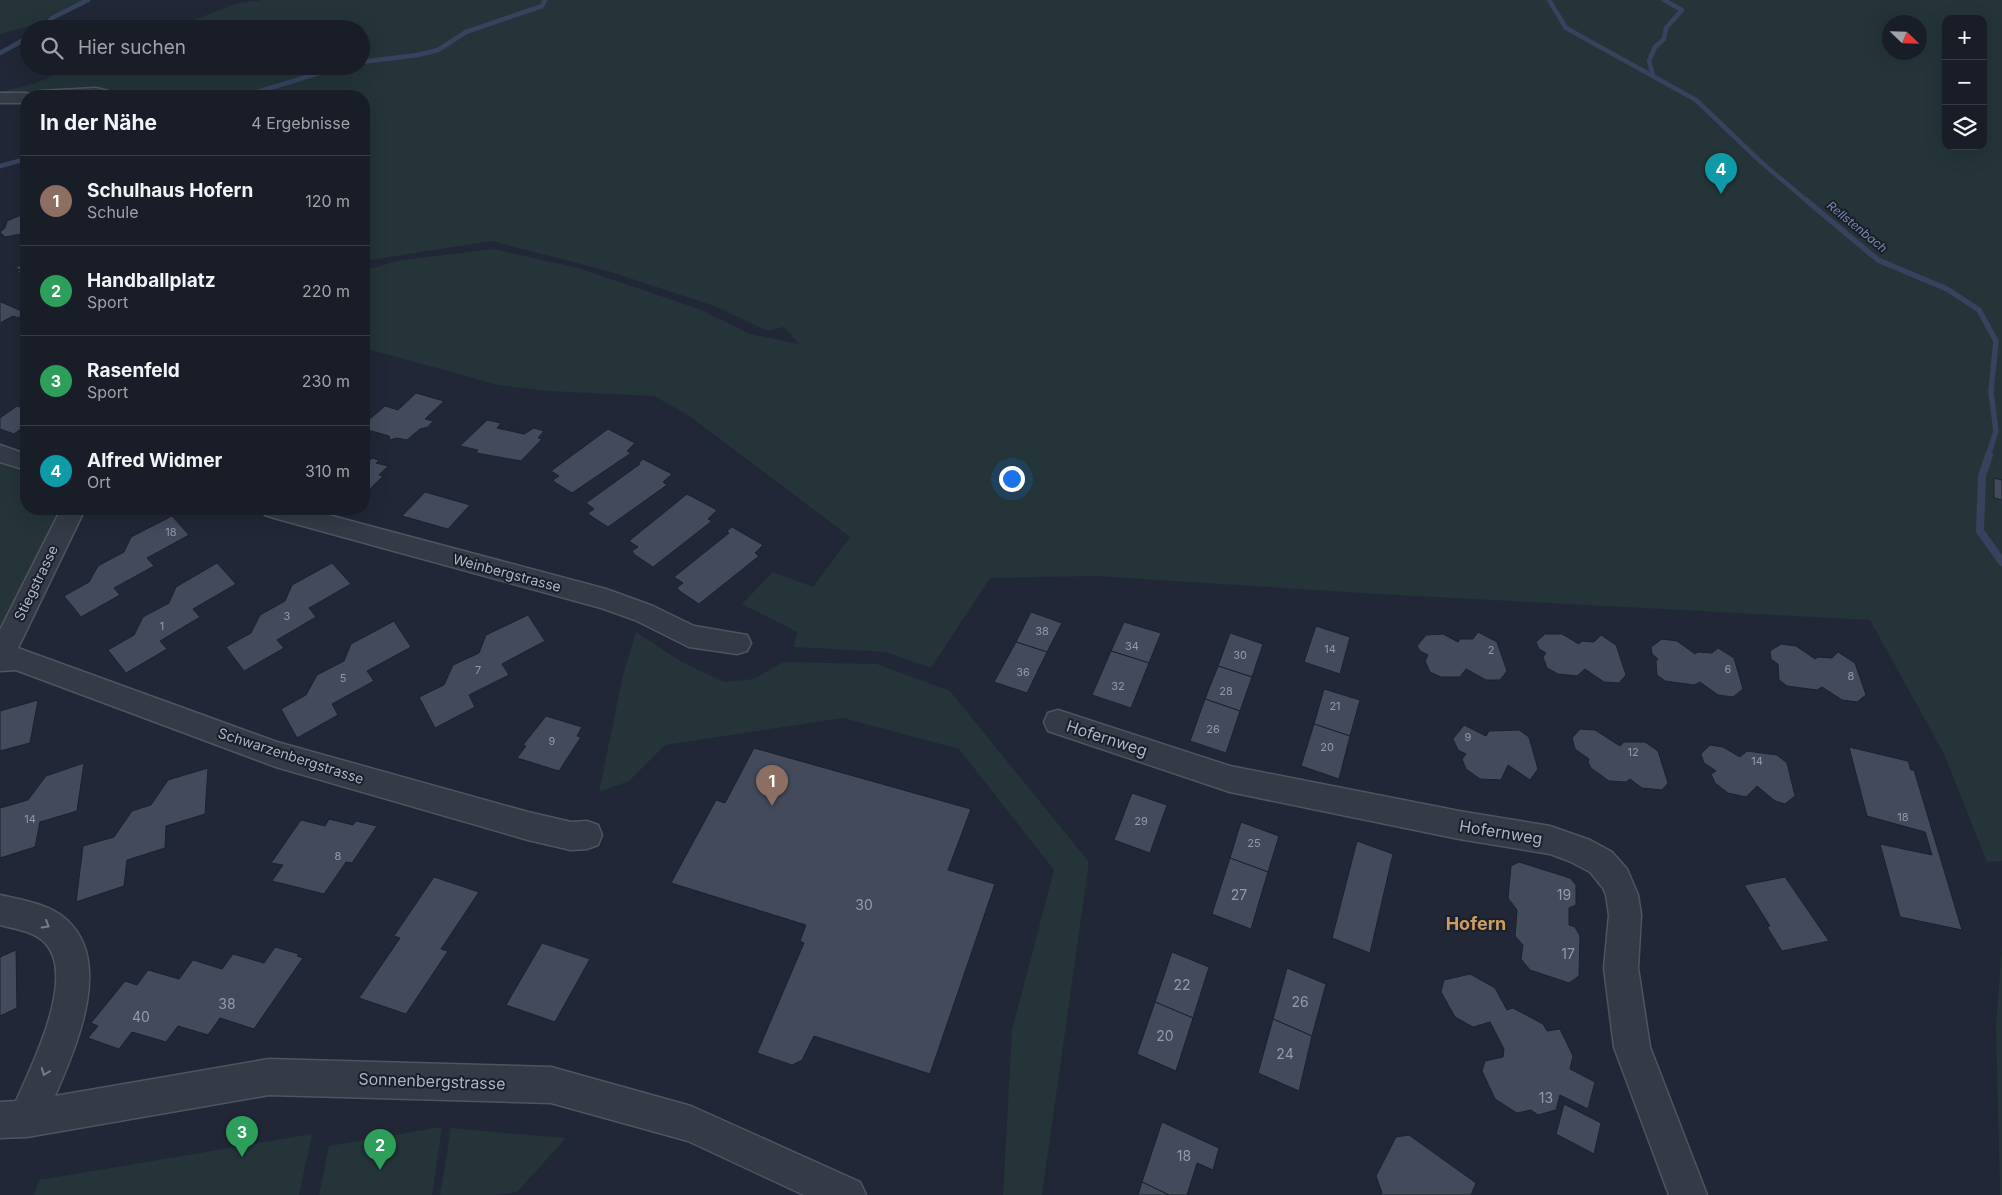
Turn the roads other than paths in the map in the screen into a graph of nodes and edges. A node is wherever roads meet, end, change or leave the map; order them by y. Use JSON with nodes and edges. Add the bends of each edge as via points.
{"nodes":[{"id":1,"x":0,"y":98,"type":"edge"},
{"id":2,"x":20,"y":98,"type":"edge"},
{"id":3,"x":0,"y":453,"type":"edge"},
{"id":4,"x":20,"y":460,"type":"edge"},
{"id":5,"x":70,"y":515,"type":"edge"},
{"id":6,"x":296,"y":515,"type":"edge"},
{"id":7,"x":737,"y":643,"type":"dead end"},
{"id":8,"x":0,"y":658,"type":"edge"},
{"id":9,"x":1058,"y":722,"type":"dead end"},
{"id":10,"x":587,"y":835,"type":"dead end"},
{"id":11,"x":0,"y":910,"type":"edge"},
{"id":12,"x":14,"y":1120,"type":"edge"},
{"id":13,"x":847,"y":1195,"type":"edge"},
{"id":14,"x":1688,"y":1195,"type":"edge"}],
"edges":[{"from":1,"to":2,"type":"street"},
{"from":3,"to":4,"type":"street"},
{"from":5,"to":8,"type":"street","name":"Stiegstrasse"},
{"from":6,"to":7,"type":"street","name":"Weinbergstrasse","via":[[606,599],[644,613],[689,636]]},
{"from":8,"to":10,"type":"street","name":"Schwarzenbergstrasse","via":[[17,659],[276,754],[528,826],[571,836]]},
{"from":9,"to":14,"type":"street","name":"Hofernweg","via":[[1230,779],[1550,840],[1601,862],[1616,879],[1622,895],[1625,915],[1622,968],[1632,1046]]},
{"from":11,"to":12,"type":"street","one_way":true,"via":[[44,923],[59,934],[72,955],[74,980],[68,1011]]},
{"from":12,"to":13,"type":"street","name":"Sonnenbergstrasse","via":[[269,1077],[506,1082],[551,1086],[691,1124]]}]}
